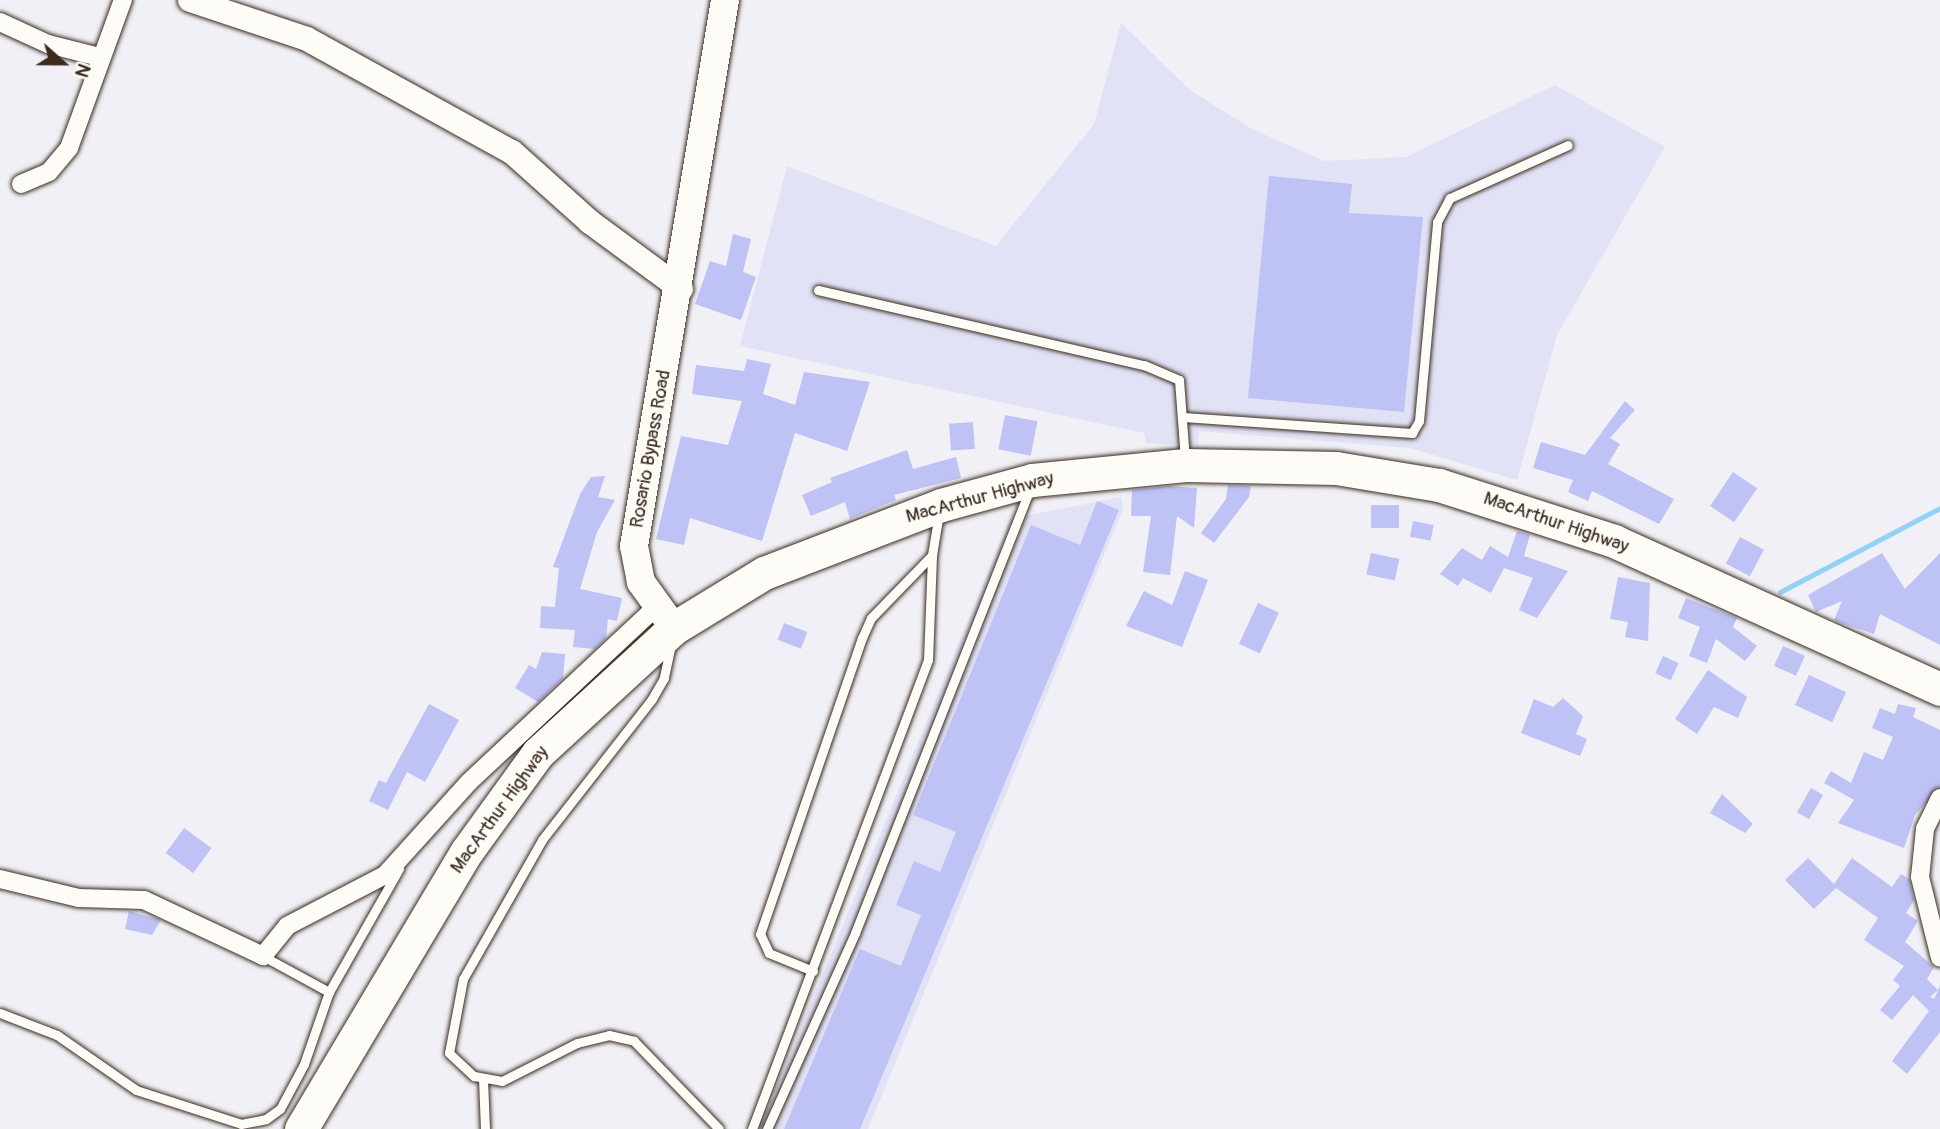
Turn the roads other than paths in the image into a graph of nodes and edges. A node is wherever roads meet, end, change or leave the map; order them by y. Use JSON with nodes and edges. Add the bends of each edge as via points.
{"nodes":[{"id":1,"x":123,"y":0,"type":"edge"},
{"id":2,"x":190,"y":0,"type":"edge"},
{"id":3,"x":724,"y":0,"type":"edge"},
{"id":4,"x":739,"y":0,"type":"edge"},
{"id":5,"x":0,"y":22,"type":"edge"},
{"id":6,"x":99,"y":57,"type":"junction"},
{"id":7,"x":1568,"y":145,"type":"dead end"},
{"id":8,"x":21,"y":184,"type":"dead end"},
{"id":9,"x":686,"y":261,"type":"junction"},
{"id":10,"x":681,"y":289,"type":"junction"},
{"id":11,"x":818,"y":290,"type":"dead end"},
{"id":12,"x":1183,"y":417,"type":"junction"},
{"id":13,"x":1185,"y":465,"type":"junction"},
{"id":14,"x":1032,"y":480,"type":"junction"},
{"id":15,"x":941,"y":505,"type":"junction"},
{"id":16,"x":932,"y":555,"type":"junction"},
{"id":17,"x":666,"y":617,"type":"junction"},
{"id":18,"x":1940,"y":689,"type":"edge"},
{"id":19,"x":1940,"y":798,"type":"edge"},
{"id":20,"x":411,"y":850,"type":"junction"},
{"id":21,"x":0,"y":879,"type":"edge"},
{"id":22,"x":263,"y":956,"type":"junction"},
{"id":23,"x":1940,"y":958,"type":"edge"},
{"id":24,"x":813,"y":971,"type":"junction"},
{"id":25,"x":329,"y":992,"type":"junction"},
{"id":26,"x":0,"y":1013,"type":"edge"},
{"id":27,"x":484,"y":1079,"type":"junction"},
{"id":28,"x":301,"y":1129,"type":"edge"},
{"id":29,"x":485,"y":1129,"type":"edge"},
{"id":30,"x":719,"y":1129,"type":"edge"},
{"id":31,"x":751,"y":1129,"type":"edge"},
{"id":32,"x":767,"y":1129,"type":"edge"}],
"edges":[{"from":1,"to":6,"type":"street"},
{"from":2,"to":10,"type":"street","via":[[307,39],[512,152],[590,222]]},
{"from":3,"to":9,"type":"main road","name":"Rosario Bypass Road","via":[[680,240]]},
{"from":4,"to":9,"type":"main road","name":"Rosario Bypass Road","via":[[696,246]]},
{"from":5,"to":6,"type":"street","via":[[48,44]]},
{"from":6,"to":8,"type":"street","via":[[69,148],[49,172]]},
{"from":7,"to":12,"type":"lane","via":[[1450,198],[1437,222],[1419,421],[1412,433]]},
{"from":9,"to":10,"type":"main road","name":"Rosario Bypass Road"},
{"from":10,"to":17,"type":"main road","name":"Rosario Bypass Road","via":[[634,546],[641,582]]},
{"from":11,"to":12,"type":"lane","via":[[1144,365],[1179,380]]},
{"from":12,"to":13,"type":"lane"},
{"from":13,"to":14,"type":"highway","name":"MacArthur Highway"},
{"from":13,"to":18,"type":"highway","name":"MacArthur Highway","via":[[1336,468],[1439,485],[1529,510],[1682,570]]},
{"from":14,"to":15,"type":"highway","name":"MacArthur Highway"},
{"from":14,"to":32,"type":"lane","via":[[1010,551],[865,907]]},
{"from":15,"to":16,"type":"lane"},
{"from":15,"to":17,"type":"highway","name":"MacArthur Highway","via":[[764,573]]},
{"from":16,"to":24,"type":"lane","via":[[929,660]]},
{"from":16,"to":24,"type":"lane","via":[[872,618],[862,638],[760,934],[769,953]]},
{"from":17,"to":20,"type":"street","via":[[468,782]]},
{"from":17,"to":27,"type":"lane","via":[[664,678],[542,839],[463,979],[449,1053],[455,1065]]},
{"from":17,"to":28,"type":"highway","name":"MacArthur Highway","via":[[538,752],[400,962]]},
{"from":19,"to":23,"type":"street","via":[[1925,829],[1920,877]]},
{"from":20,"to":22,"type":"street","via":[[385,875],[287,926]]},
{"from":20,"to":25,"type":"lane"},
{"from":21,"to":22,"type":"street","via":[[79,898],[144,900]]},
{"from":22,"to":25,"type":"lane"},
{"from":24,"to":31,"type":"lane"},
{"from":25,"to":26,"type":"lane","via":[[304,1064],[280,1108],[241,1124],[136,1090],[57,1035]]},
{"from":27,"to":29,"type":"lane"},
{"from":27,"to":30,"type":"lane","via":[[502,1081],[609,1035],[634,1041]]}]}
